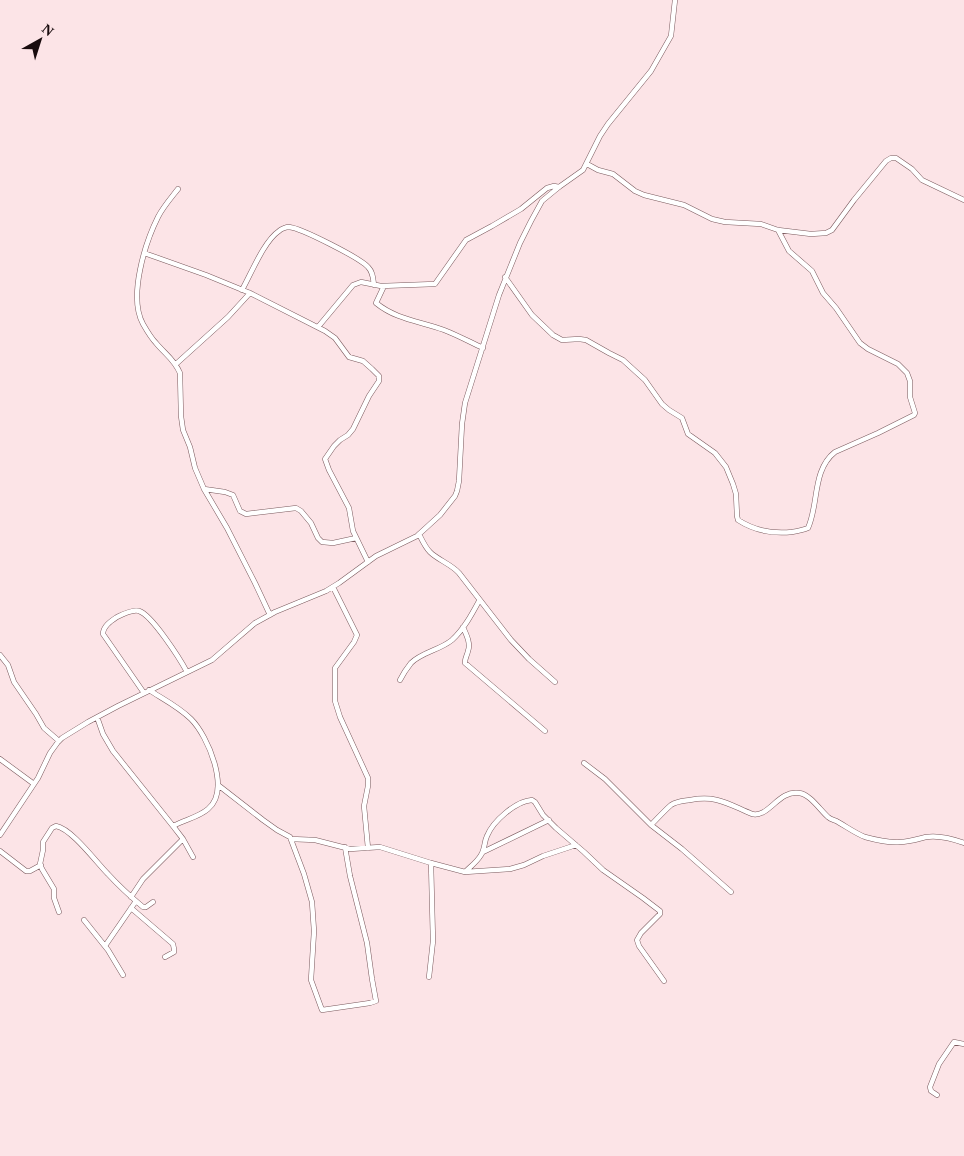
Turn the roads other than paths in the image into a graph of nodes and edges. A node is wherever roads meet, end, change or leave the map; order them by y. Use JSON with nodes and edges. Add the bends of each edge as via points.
{"nodes":[{"id":1,"x":675,"y":0,"type":"edge"},
{"id":2,"x":587,"y":164,"type":"junction"},
{"id":3,"x":559,"y":187,"type":"junction"},
{"id":4,"x":178,"y":189,"type":"dead end"},
{"id":5,"x":964,"y":200,"type":"edge"},
{"id":6,"x":778,"y":230,"type":"junction"},
{"id":7,"x":144,"y":253,"type":"junction"},
{"id":8,"x":505,"y":277,"type":"junction"},
{"id":9,"x":374,"y":285,"type":"junction"},
{"id":10,"x":384,"y":286,"type":"junction"},
{"id":11,"x":242,"y":290,"type":"junction"},
{"id":12,"x":250,"y":293,"type":"junction"},
{"id":13,"x":318,"y":328,"type":"junction"},
{"id":14,"x":482,"y":348,"type":"junction"},
{"id":15,"x":176,"y":364,"type":"junction"},
{"id":16,"x":204,"y":489,"type":"junction"},
{"id":17,"x":419,"y":534,"type":"junction"},
{"id":18,"x":356,"y":538,"type":"junction"},
{"id":19,"x":368,"y":562,"type":"junction"},
{"id":20,"x":333,"y":587,"type":"junction"},
{"id":21,"x":479,"y":601,"type":"junction"},
{"id":22,"x":270,"y":615,"type":"junction"},
{"id":23,"x":463,"y":627,"type":"junction"},
{"id":24,"x":0,"y":655,"type":"edge"},
{"id":25,"x":188,"y":672,"type":"junction"},
{"id":26,"x":400,"y":680,"type":"dead end"},
{"id":27,"x":556,"y":682,"type":"dead end"},
{"id":28,"x":150,"y":690,"type":"junction"},
{"id":29,"x":144,"y":693,"type":"junction"},
{"id":30,"x":97,"y":718,"type":"junction"},
{"id":31,"x":545,"y":731,"type":"dead end"},
{"id":32,"x":59,"y":741,"type":"junction"},
{"id":33,"x":0,"y":759,"type":"edge"},
{"id":34,"x":584,"y":763,"type":"dead end"},
{"id":35,"x":34,"y":784,"type":"junction"},
{"id":36,"x":218,"y":785,"type":"junction"},
{"id":37,"x":549,"y":820,"type":"junction"},
{"id":38,"x":651,"y":825,"type":"junction"},
{"id":39,"x":173,"y":826,"type":"junction"},
{"id":40,"x":0,"y":835,"type":"edge"},
{"id":41,"x":183,"y":838,"type":"junction"},
{"id":42,"x":291,"y":839,"type":"junction"},
{"id":43,"x":964,"y":843,"type":"edge"},
{"id":44,"x":576,"y":845,"type":"junction"},
{"id":45,"x":345,"y":848,"type":"junction"},
{"id":46,"x":368,"y":848,"type":"junction"},
{"id":47,"x":0,"y":851,"type":"edge"},
{"id":48,"x":483,"y":852,"type":"junction"},
{"id":49,"x":193,"y":857,"type":"dead end"},
{"id":50,"x":431,"y":863,"type":"junction"},
{"id":51,"x":41,"y":865,"type":"junction"},
{"id":52,"x":465,"y":872,"type":"junction"},
{"id":53,"x":731,"y":892,"type":"dead end"},
{"id":54,"x":131,"y":897,"type":"junction"},
{"id":55,"x":136,"y":901,"type":"junction"},
{"id":56,"x":153,"y":902,"type":"dead end"},
{"id":57,"x":131,"y":908,"type":"junction"},
{"id":58,"x":59,"y":912,"type":"dead end"},
{"id":59,"x":84,"y":920,"type":"dead end"},
{"id":60,"x":105,"y":946,"type":"junction"},
{"id":61,"x":165,"y":958,"type":"dead end"},
{"id":62,"x":123,"y":975,"type":"dead end"},
{"id":63,"x":429,"y":977,"type":"dead end"},
{"id":64,"x":664,"y":981,"type":"dead end"},
{"id":65,"x":964,"y":1044,"type":"edge"},
{"id":66,"x":938,"y":1095,"type":"dead end"}],
"edges":[{"from":1,"to":2,"type":"street","via":[[672,31],[667,43],[651,71],[600,136]]},
{"from":2,"to":3,"type":"street"},
{"from":2,"to":6,"type":"street","via":[[613,174],[646,196],[684,204],[715,220],[762,224]]},
{"from":3,"to":8,"type":"street","via":[[545,198],[537,210]]},
{"from":3,"to":10,"type":"street","via":[[547,188],[521,209],[466,240],[435,284]]},
{"from":4,"to":7,"type":"street","via":[[158,216]]},
{"from":5,"to":6,"type":"street","via":[[922,180],[912,169],[891,158],[829,232],[811,234]]},
{"from":6,"to":8,"type":"street","via":[[789,251],[812,271],[823,293],[861,344],[898,364],[907,373],[915,413],[837,450],[829,457],[820,474],[811,520],[808,528],[803,530],[766,532],[738,520],[736,494],[726,467],[715,453],[688,434],[682,418],[662,404],[645,380],[623,360],[586,340],[562,340],[553,335],[532,316]]},
{"from":7,"to":11,"type":"street"},
{"from":7,"to":15,"type":"street","via":[[138,282],[138,314],[156,344]]},
{"from":8,"to":14,"type":"street"},
{"from":9,"to":10,"type":"street"},
{"from":9,"to":11,"type":"street","via":[[372,272],[360,260],[296,228],[287,227],[279,230],[264,248]]},
{"from":9,"to":13,"type":"street","via":[[361,282],[352,285]]},
{"from":10,"to":14,"type":"street","via":[[376,302],[389,312],[446,331]]},
{"from":11,"to":12,"type":"street"},
{"from":12,"to":13,"type":"street"},
{"from":12,"to":15,"type":"street"},
{"from":13,"to":18,"type":"street","via":[[335,338],[348,356],[363,361],[380,378],[353,429],[325,459],[349,508]]},
{"from":14,"to":17,"type":"street","via":[[465,403],[457,491],[440,515]]},
{"from":15,"to":16,"type":"street","via":[[180,373],[183,430]]},
{"from":16,"to":18,"type":"street","via":[[231,494],[240,511],[246,514],[299,509],[322,542]]},
{"from":16,"to":22,"type":"street"},
{"from":17,"to":19,"type":"street"},
{"from":17,"to":21,"type":"street","via":[[429,550],[456,570]]},
{"from":18,"to":19,"type":"street"},
{"from":19,"to":20,"type":"street"},
{"from":20,"to":22,"type":"street"},
{"from":20,"to":46,"type":"street","via":[[357,636],[335,668],[335,693],[340,717],[368,780],[364,808]]},
{"from":21,"to":23,"type":"street"},
{"from":21,"to":27,"type":"street","via":[[529,659]]},
{"from":22,"to":25,"type":"street","via":[[248,628],[212,660]]},
{"from":23,"to":26,"type":"street","via":[[448,643],[412,662]]},
{"from":23,"to":31,"type":"street","via":[[469,644],[465,663]]},
{"from":24,"to":32,"type":"street","via":[[44,728]]},
{"from":25,"to":28,"type":"street"},
{"from":25,"to":29,"type":"street","via":[[170,644],[143,613],[136,610],[124,614],[107,624],[103,634]]},
{"from":28,"to":29,"type":"street"},
{"from":28,"to":36,"type":"street","via":[[184,713],[198,727],[210,749]]},
{"from":29,"to":30,"type":"street"},
{"from":30,"to":32,"type":"street"},
{"from":30,"to":39,"type":"street","via":[[113,751]]},
{"from":32,"to":35,"type":"street"},
{"from":33,"to":35,"type":"street"},
{"from":34,"to":38,"type":"street","via":[[605,779]]},
{"from":35,"to":40,"type":"street"},
{"from":36,"to":39,"type":"street","via":[[208,810]]},
{"from":36,"to":42,"type":"street"},
{"from":37,"to":44,"type":"street"},
{"from":37,"to":48,"type":"street"},
{"from":37,"to":48,"type":"street","via":[[533,800],[525,801],[492,826]]},
{"from":38,"to":43,"type":"street","via":[[670,806],[679,802],[711,798],[757,815],[784,796],[797,792],[805,795],[829,818],[866,837],[899,842],[936,837]]},
{"from":38,"to":53,"type":"street"},
{"from":39,"to":41,"type":"street"},
{"from":41,"to":49,"type":"street"},
{"from":41,"to":54,"type":"street","via":[[143,879]]},
{"from":42,"to":45,"type":"street","via":[[315,840]]},
{"from":42,"to":45,"type":"street","via":[[312,902],[311,980],[322,1010],[376,1001],[367,943]]},
{"from":44,"to":52,"type":"street","via":[[510,869]]},
{"from":44,"to":64,"type":"street","via":[[610,876],[660,911],[637,940]]},
{"from":45,"to":46,"type":"street"},
{"from":46,"to":50,"type":"street","via":[[380,847]]},
{"from":47,"to":51,"type":"street","via":[[26,871]]},
{"from":48,"to":52,"type":"street"},
{"from":50,"to":52,"type":"street"},
{"from":50,"to":63,"type":"street","via":[[434,941]]},
{"from":51,"to":54,"type":"street","via":[[43,842],[52,828],[58,826],[79,842]]},
{"from":51,"to":58,"type":"street","via":[[54,889]]},
{"from":54,"to":55,"type":"street"},
{"from":55,"to":56,"type":"street","via":[[144,908]]},
{"from":55,"to":57,"type":"street"},
{"from":57,"to":60,"type":"street"},
{"from":57,"to":61,"type":"street","via":[[173,944],[174,951]]},
{"from":59,"to":60,"type":"street"},
{"from":60,"to":62,"type":"street"},
{"from":65,"to":66,"type":"street","via":[[954,1042],[939,1064],[930,1087]]}]}
